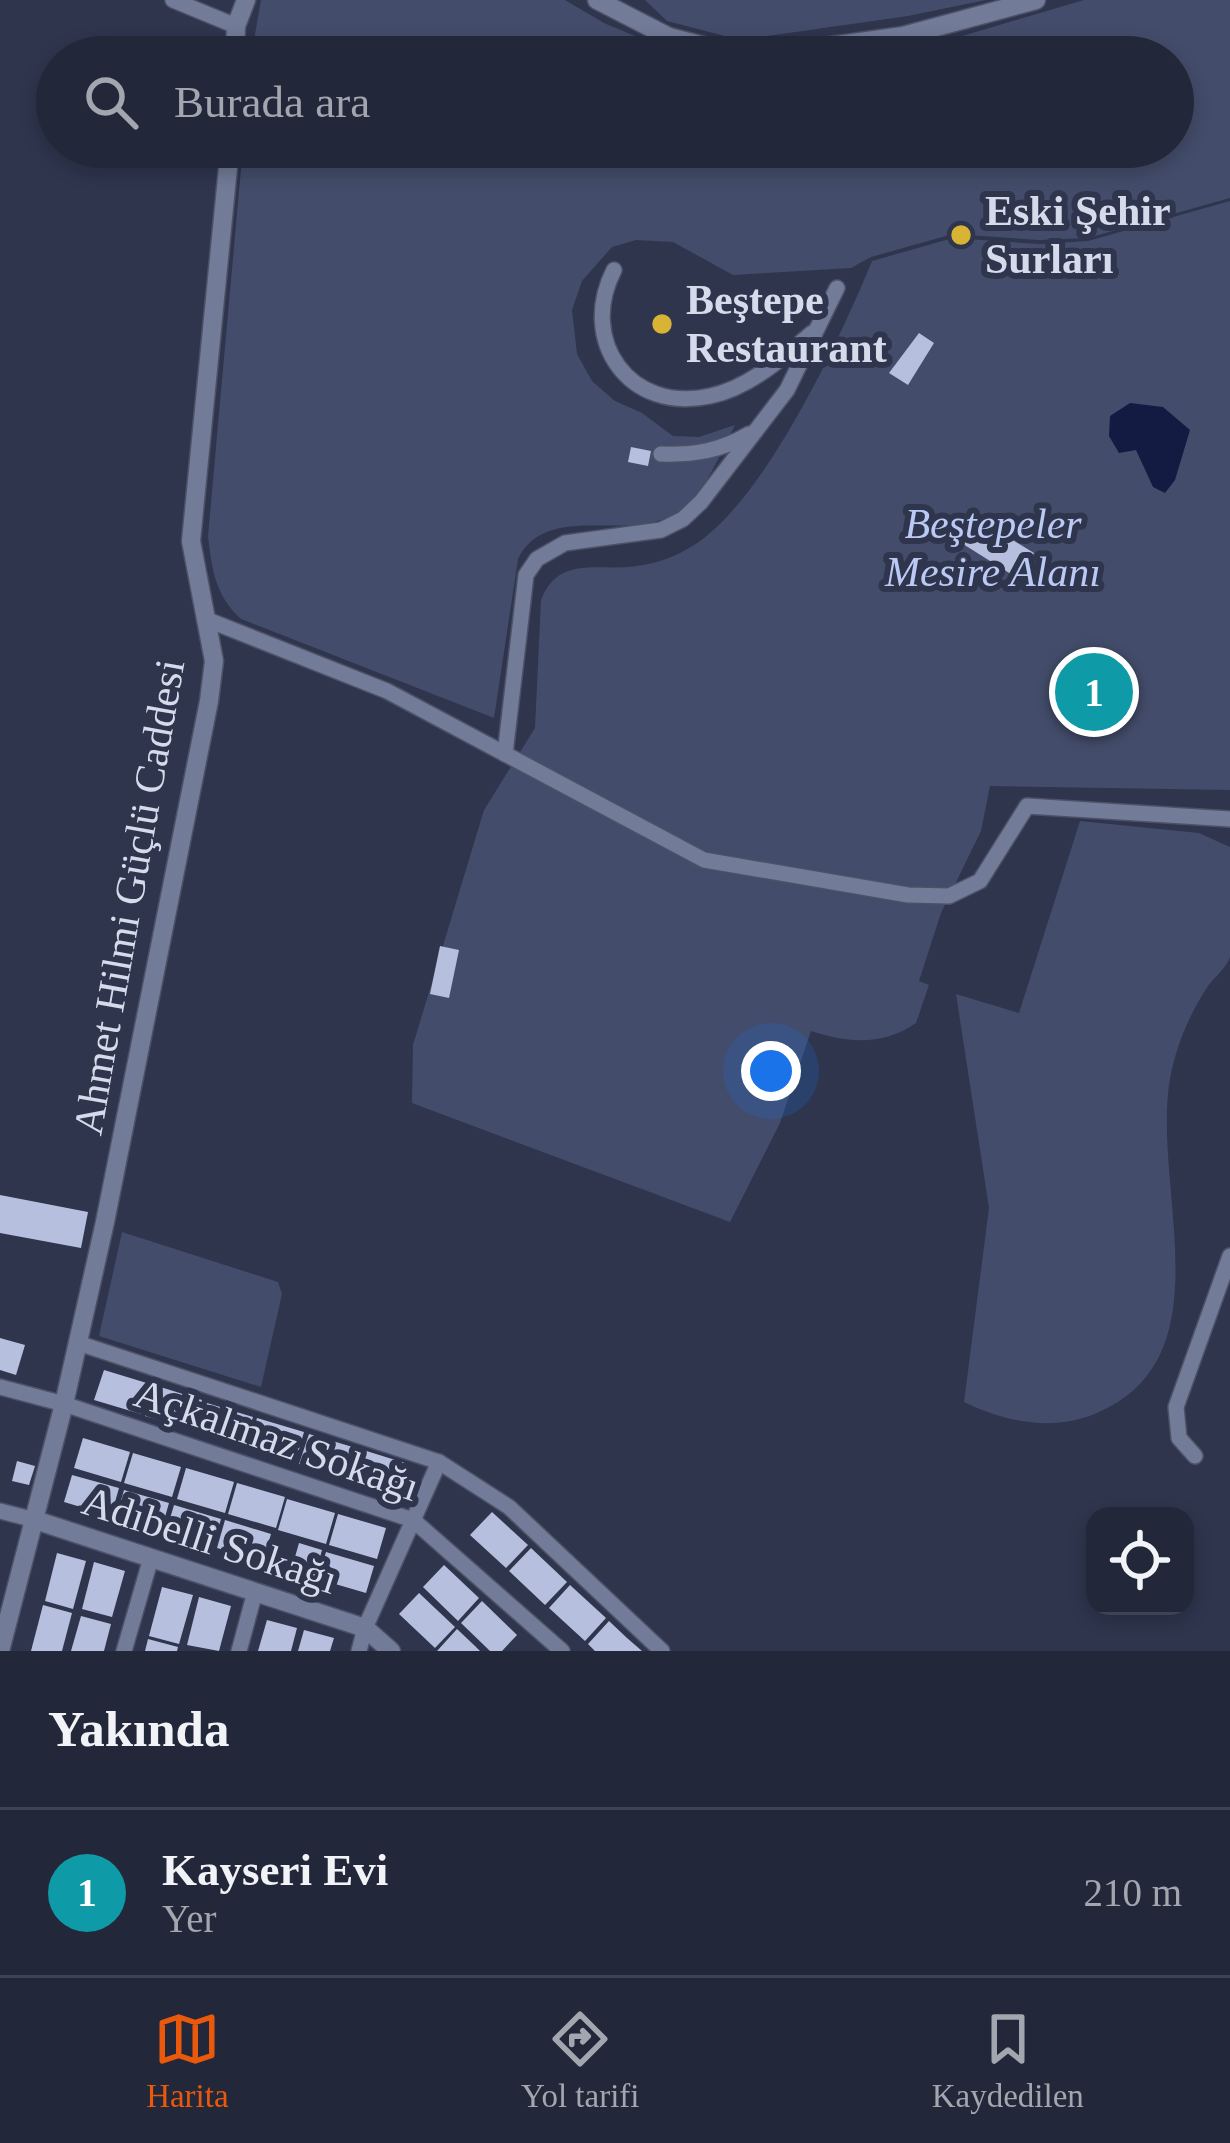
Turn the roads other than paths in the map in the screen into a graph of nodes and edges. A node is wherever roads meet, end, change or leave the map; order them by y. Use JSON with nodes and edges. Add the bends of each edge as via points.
{"nodes":[{"id":1,"x":173,"y":0,"type":"edge"},
{"id":2,"x":246,"y":0,"type":"edge"},
{"id":3,"x":597,"y":0,"type":"edge"},
{"id":4,"x":1036,"y":0,"type":"edge"},
{"id":5,"x":236,"y":26,"type":"junction"},
{"id":6,"x":236,"y":36,"type":"edge"},
{"id":7,"x":667,"y":36,"type":"edge"},
{"id":8,"x":903,"y":36,"type":"edge"},
{"id":9,"x":228,"y":168,"type":"edge"},
{"id":10,"x":614,"y":269,"type":"dead end"},
{"id":11,"x":837,"y":288,"type":"dead end"},
{"id":12,"x":817,"y":329,"type":"junction"},
{"id":13,"x":757,"y":430,"type":"junction"},
{"id":14,"x":661,"y":454,"type":"dead end"},
{"id":15,"x":208,"y":620,"type":"junction"},
{"id":16,"x":505,"y":754,"type":"junction"},
{"id":17,"x":1230,"y":819,"type":"edge"},
{"id":18,"x":1230,"y":1256,"type":"edge"},
{"id":19,"x":78,"y":1343,"type":"junction"},
{"id":20,"x":0,"y":1387,"type":"edge"},
{"id":21,"x":64,"y":1404,"type":"junction"},
{"id":22,"x":1195,"y":1456,"type":"dead end"},
{"id":23,"x":439,"y":1462,"type":"junction"},
{"id":24,"x":0,"y":1511,"type":"edge"},
{"id":25,"x":34,"y":1520,"type":"junction"},
{"id":26,"x":413,"y":1520,"type":"junction"},
{"id":27,"x":151,"y":1558,"type":"junction"},
{"id":28,"x":255,"y":1592,"type":"junction"},
{"id":29,"x":365,"y":1628,"type":"junction"},
{"id":30,"x":0,"y":1651,"type":"edge"},
{"id":31,"x":124,"y":1651,"type":"edge"},
{"id":32,"x":238,"y":1651,"type":"edge"},
{"id":33,"x":359,"y":1651,"type":"edge"},
{"id":34,"x":391,"y":1651,"type":"edge"},
{"id":35,"x":562,"y":1651,"type":"edge"},
{"id":36,"x":662,"y":1651,"type":"edge"}],
"edges":[{"from":1,"to":5,"type":"street"},
{"from":2,"to":5,"type":"street"},
{"from":3,"to":7,"type":"street"},
{"from":4,"to":8,"type":"street"},
{"from":5,"to":6,"type":"street"},
{"from":9,"to":15,"type":"street","name":"Ahmet Hilmi Güçlü Caddesi","via":[[191,542]]},
{"from":10,"to":12,"type":"street","via":[[601,310],[606,341],[625,376],[651,394],[712,396],[769,369]]},
{"from":11,"to":12,"type":"street"},
{"from":12,"to":13,"type":"street","via":[[788,390]]},
{"from":13,"to":14,"type":"street","via":[[694,455]]},
{"from":13,"to":16,"type":"street","via":[[682,519],[661,530],[565,543],[537,559],[526,575]]},
{"from":15,"to":16,"type":"street","via":[[387,691]]},
{"from":15,"to":19,"type":"street","name":"Ahmet Hilmi Güçlü Caddesi","via":[[209,701]]},
{"from":16,"to":17,"type":"street","via":[[704,860],[908,895],[949,896],[980,880],[1027,806]]},
{"from":18,"to":22,"type":"street","via":[[1176,1407],[1179,1438]]},
{"from":19,"to":21,"type":"street","name":"Ahmet Hilmi Güçlü Caddesi"},
{"from":19,"to":23,"type":"street"},
{"from":20,"to":21,"type":"street","name":"Açkalmaz Sokağı"},
{"from":21,"to":25,"type":"street","name":"Ahmet Hilmi Güçlü Caddesi"},
{"from":21,"to":26,"type":"street","name":"Açkalmaz Sokağı"},
{"from":23,"to":26,"type":"street"},
{"from":23,"to":36,"type":"street","via":[[509,1508]]},
{"from":24,"to":25,"type":"street","name":"Adıbelli Sokağı"},
{"from":25,"to":27,"type":"street","name":"Adıbelli Sokağı"},
{"from":25,"to":30,"type":"street","name":"Ahmet Hilmi Güçlü Caddesi"},
{"from":26,"to":29,"type":"street"},
{"from":26,"to":35,"type":"street","name":"Açkalmaz Sokağı"},
{"from":27,"to":28,"type":"street","name":"Adıbelli Sokağı"},
{"from":27,"to":31,"type":"street"},
{"from":28,"to":29,"type":"street","name":"Adıbelli Sokağı"},
{"from":28,"to":32,"type":"street"},
{"from":29,"to":33,"type":"street"},
{"from":29,"to":34,"type":"street","name":"Adıbelli Sokağı"}]}
